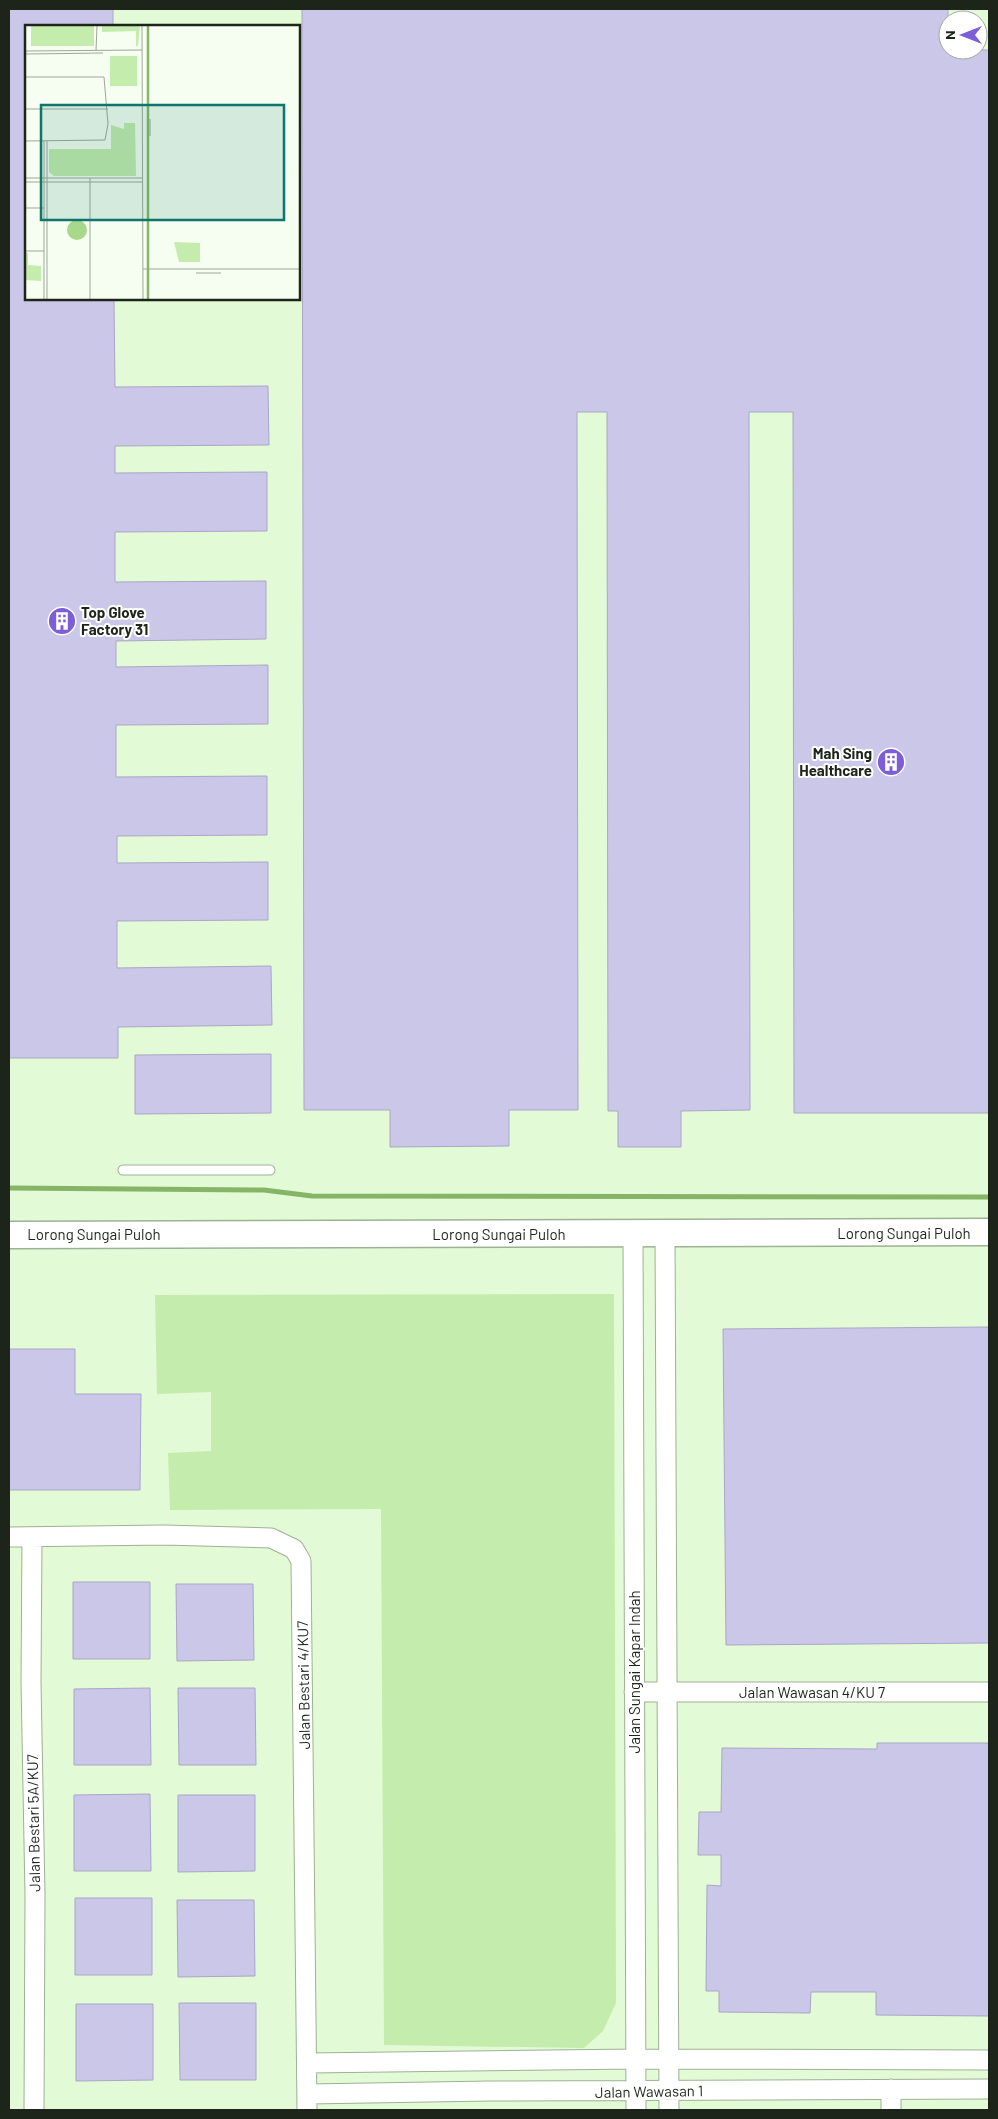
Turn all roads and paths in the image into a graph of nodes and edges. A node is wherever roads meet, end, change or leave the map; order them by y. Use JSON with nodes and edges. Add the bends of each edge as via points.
{"nodes":[{"id":1,"x":123,"y":1170,"type":"dead end"},
{"id":2,"x":270,"y":1170,"type":"dead end"},
{"id":3,"x":989,"y":1232,"type":"edge"},
{"id":4,"x":9,"y":1234,"type":"edge"},
{"id":5,"x":633,"y":1234,"type":"junction"},
{"id":6,"x":665,"y":1234,"type":"junction"},
{"id":7,"x":9,"y":1537,"type":"edge"},
{"id":8,"x":32,"y":1537,"type":"junction"},
{"id":9,"x":634,"y":1692,"type":"junction"},
{"id":10,"x":667,"y":1692,"type":"junction"},
{"id":11,"x":989,"y":1692,"type":"edge"},
{"id":12,"x":635,"y":2060,"type":"junction"},
{"id":13,"x":667,"y":2060,"type":"junction"},
{"id":14,"x":989,"y":2060,"type":"edge"},
{"id":15,"x":308,"y":2063,"type":"junction"},
{"id":16,"x":989,"y":2089,"type":"edge"},
{"id":17,"x":669,"y":2090,"type":"junction"},
{"id":18,"x":891,"y":2090,"type":"junction"},
{"id":19,"x":636,"y":2101,"type":"edge"},
{"id":20,"x":308,"y":2102,"type":"edge"},
{"id":21,"x":34,"y":2110,"type":"edge"},
{"id":22,"x":669,"y":2110,"type":"edge"},
{"id":23,"x":891,"y":2110,"type":"edge"}],
"edges":[{"from":1,"to":2,"type":"lane"},
{"from":3,"to":6,"type":"street","name":"Lorong Sungai Puloh"},
{"from":4,"to":5,"type":"street","name":"Lorong Sungai Puloh"},
{"from":5,"to":6,"type":"street","name":"Lorong Sungai Puloh"},
{"from":5,"to":9,"type":"street","name":"Jalan Sungai Kapar Indah"},
{"from":6,"to":10,"type":"street"},
{"from":7,"to":8,"type":"street","name":"Jalan Bestari 4/KU7"},
{"from":8,"to":15,"type":"street","name":"Jalan Bestari 4/KU7","via":[[164,1535],[271,1538],[294,1549],[301,1561]]},
{"from":8,"to":21,"type":"street","name":"Jalan Bestari 5A/KU7"},
{"from":9,"to":10,"type":"street","name":"Jalan Wawasan 4/KU 7"},
{"from":9,"to":12,"type":"street","name":"Jalan Sungai Kapar Indah"},
{"from":10,"to":11,"type":"street","name":"Jalan Wawasan 4/KU 7"},
{"from":10,"to":13,"type":"street"},
{"from":12,"to":13,"type":"street","name":"Jalan Wawasan 1"},
{"from":12,"to":15,"type":"street","name":"Jalan Wawasan 1"},
{"from":12,"to":19,"type":"street","name":"Jalan Sungai Kapar Indah"},
{"from":13,"to":14,"type":"street","name":"Jalan Wawasan 1"},
{"from":13,"to":17,"type":"street"},
{"from":15,"to":20,"type":"street","name":"Jalan Bestari 4/KU7"},
{"from":16,"to":18,"type":"street","name":"Jalan Wawasan 1"},
{"from":17,"to":18,"type":"street","name":"Jalan Wawasan 1"},
{"from":17,"to":19,"type":"street","name":"Jalan Wawasan 1"},
{"from":17,"to":22,"type":"street"},
{"from":18,"to":23,"type":"street"},
{"from":19,"to":20,"type":"street","name":"Jalan Wawasan 1","via":[[490,2091]]}]}
